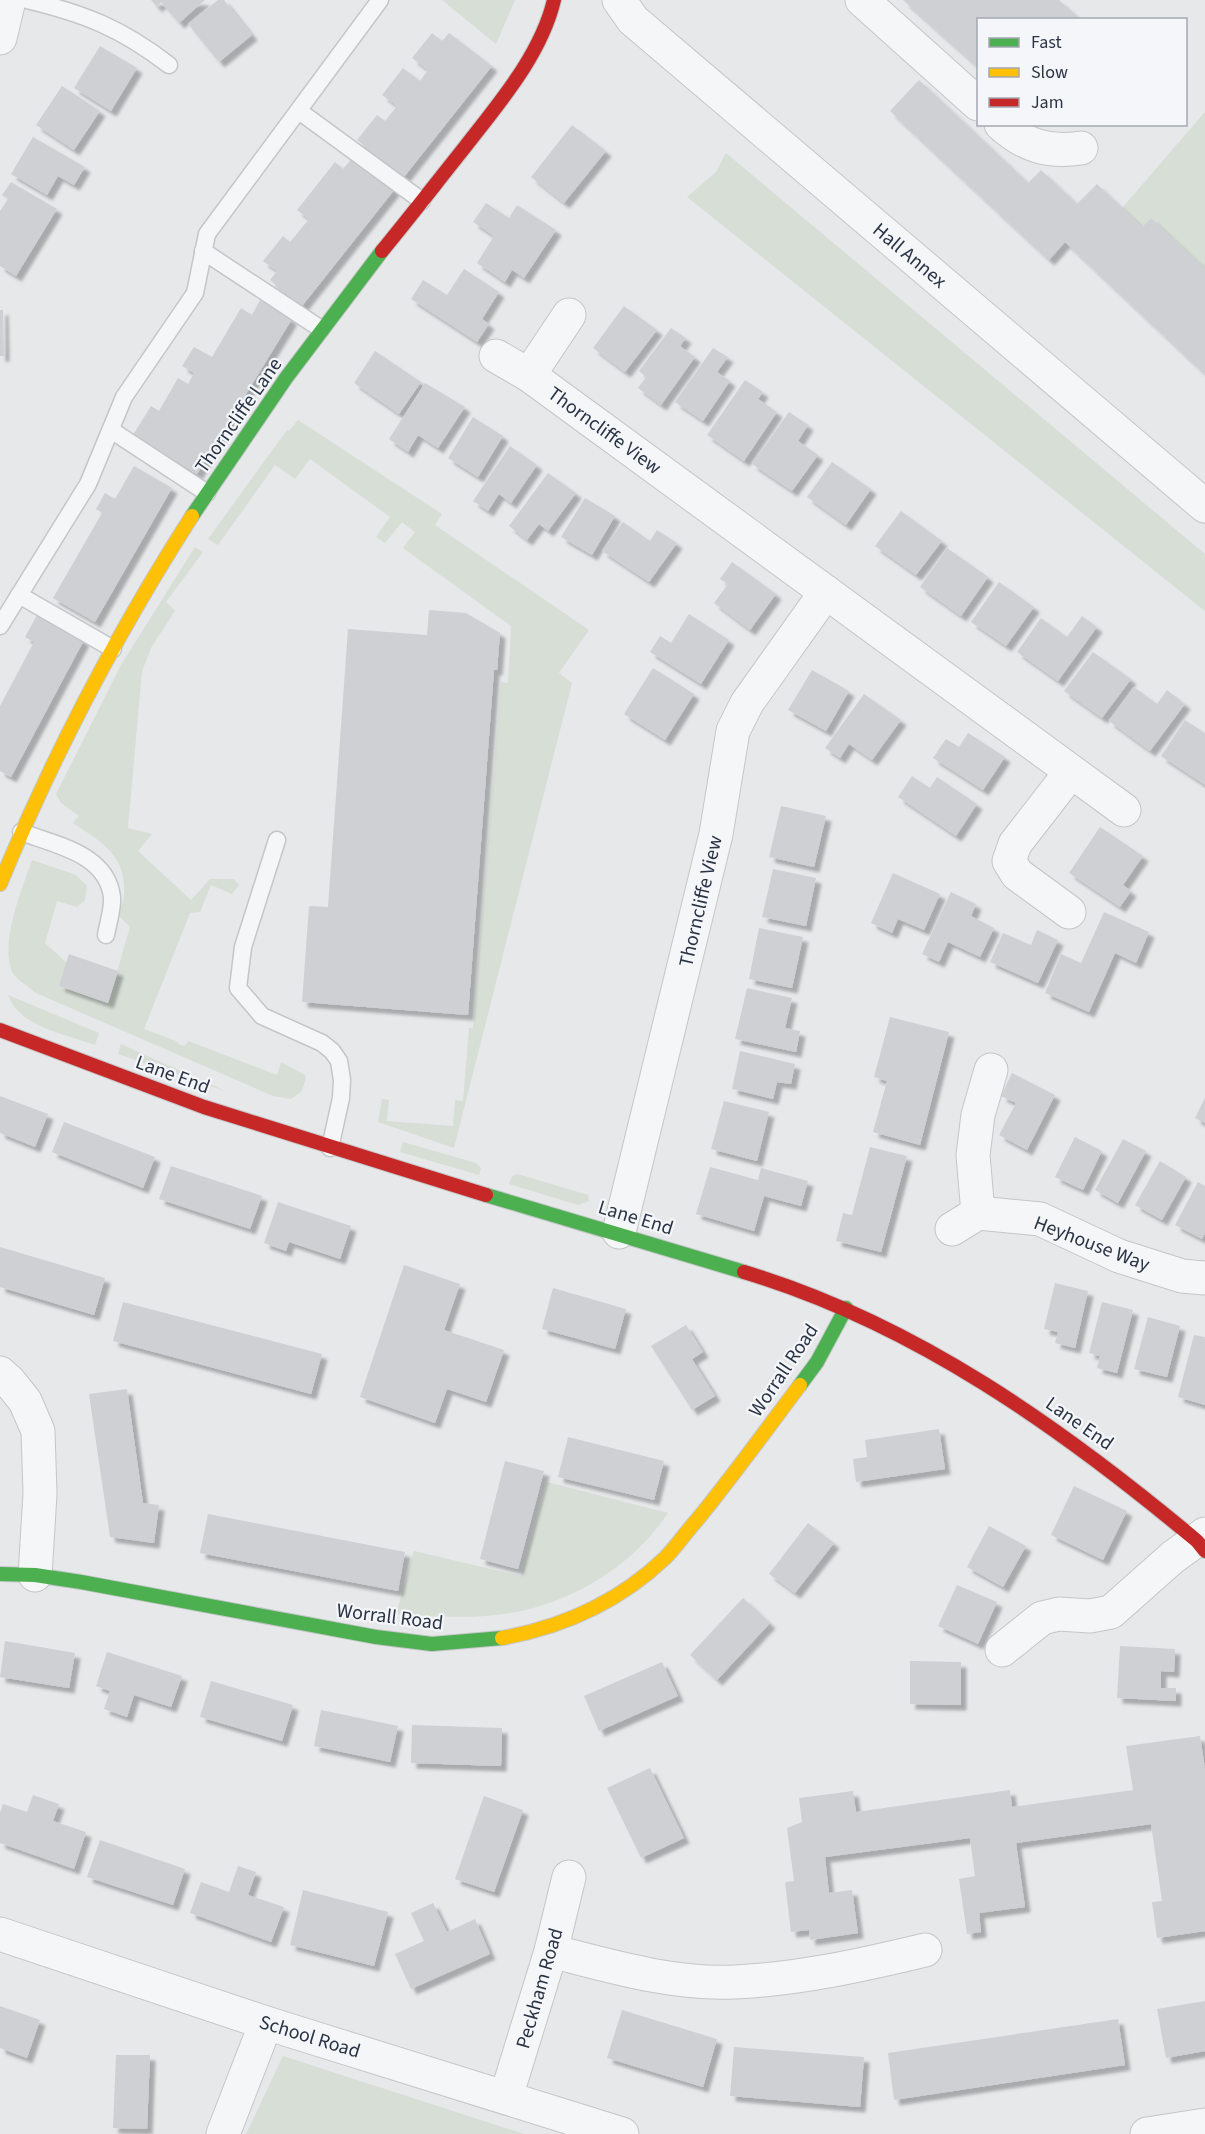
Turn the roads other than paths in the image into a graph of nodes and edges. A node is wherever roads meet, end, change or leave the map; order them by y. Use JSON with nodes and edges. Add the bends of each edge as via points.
{"nodes":[{"id":1,"x":9,"y":0,"type":"edge"},
{"id":2,"x":27,"y":0,"type":"edge"},
{"id":3,"x":380,"y":0,"type":"edge"},
{"id":4,"x":554,"y":0,"type":"edge"},
{"id":5,"x":620,"y":0,"type":"edge"},
{"id":6,"x":862,"y":0,"type":"edge"},
{"id":7,"x":0,"y":38,"type":"edge"},
{"id":8,"x":169,"y":64,"type":"dead end"},
{"id":9,"x":977,"y":103,"type":"edge"},
{"id":10,"x":299,"y":111,"type":"junction"},
{"id":11,"x":1003,"y":126,"type":"edge"},
{"id":12,"x":1081,"y":148,"type":"dead end"},
{"id":13,"x":422,"y":201,"type":"junction"},
{"id":14,"x":203,"y":251,"type":"junction"},
{"id":15,"x":569,"y":315,"type":"dead end"},
{"id":16,"x":321,"y":329,"type":"junction"},
{"id":17,"x":496,"y":356,"type":"dead end"},
{"id":18,"x":529,"y":375,"type":"junction"},
{"id":19,"x":111,"y":430,"type":"junction"},
{"id":20,"x":207,"y":493,"type":"junction"},
{"id":21,"x":1205,"y":507,"type":"edge"},
{"id":22,"x":826,"y":592,"type":"junction"},
{"id":23,"x":19,"y":595,"type":"junction"},
{"id":24,"x":0,"y":626,"type":"edge"},
{"id":25,"x":113,"y":649,"type":"junction"},
{"id":26,"x":1070,"y":773,"type":"junction"},
{"id":27,"x":1124,"y":810,"type":"dead end"},
{"id":28,"x":21,"y":832,"type":"junction"},
{"id":29,"x":277,"y":840,"type":"dead end"},
{"id":30,"x":0,"y":884,"type":"edge"},
{"id":31,"x":1069,"y":912,"type":"dead end"},
{"id":32,"x":106,"y":935,"type":"dead end"},
{"id":33,"x":0,"y":1030,"type":"edge"},
{"id":34,"x":991,"y":1070,"type":"dead end"},
{"id":35,"x":330,"y":1148,"type":"junction"},
{"id":36,"x":619,"y":1232,"type":"junction"},
{"id":37,"x":1205,"y":1278,"type":"edge"},
{"id":38,"x":846,"y":1308,"type":"junction"},
{"id":39,"x":0,"y":1373,"type":"edge"},
{"id":40,"x":1202,"y":1542,"type":"edge"},
{"id":41,"x":0,"y":1575,"type":"edge"},
{"id":42,"x":35,"y":1575,"type":"junction"},
{"id":43,"x":1002,"y":1650,"type":"dead end"},
{"id":44,"x":569,"y":1877,"type":"dead end"},
{"id":45,"x":0,"y":1934,"type":"edge"},
{"id":46,"x":925,"y":1950,"type":"dead end"},
{"id":47,"x":551,"y":1951,"type":"junction"},
{"id":48,"x":266,"y":2023,"type":"junction"},
{"id":49,"x":506,"y":2097,"type":"junction"},
{"id":50,"x":1205,"y":2126,"type":"edge"},
{"id":51,"x":223,"y":2134,"type":"edge"},
{"id":52,"x":622,"y":2134,"type":"edge"},
{"id":53,"x":1147,"y":2134,"type":"edge"}],
"edges":[{"from":1,"to":7,"type":"street"},
{"from":2,"to":8,"type":"lane","via":[[103,22]]},
{"from":3,"to":10,"type":"lane"},
{"from":4,"to":13,"type":"street","name":"Thorncliffe Lane","via":[[542,37],[493,110]]},
{"from":5,"to":21,"type":"street","name":"Hall Annex","via":[[633,20]]},
{"from":6,"to":9,"type":"street"},
{"from":10,"to":13,"type":"lane"},
{"from":10,"to":14,"type":"lane","via":[[207,234]]},
{"from":11,"to":12,"type":"street","via":[[1036,147]]},
{"from":13,"to":16,"type":"street","name":"Thorncliffe Lane"},
{"from":14,"to":16,"type":"lane"},
{"from":14,"to":19,"type":"lane","via":[[195,293],[124,397]]},
{"from":15,"to":18,"type":"street","name":"Thorncliffe View"},
{"from":16,"to":20,"type":"street","name":"Thorncliffe Lane"},
{"from":17,"to":18,"type":"street","name":"Thorncliffe View"},
{"from":18,"to":22,"type":"street","name":"Thorncliffe View"},
{"from":19,"to":20,"type":"lane"},
{"from":19,"to":23,"type":"lane","via":[[88,484]]},
{"from":20,"to":25,"type":"street","name":"Thorncliffe Lane"},
{"from":22,"to":26,"type":"street","name":"Thorncliffe View"},
{"from":22,"to":36,"type":"street","name":"Thorncliffe View","via":[[747,702],[733,731],[716,834]]},
{"from":23,"to":24,"type":"lane"},
{"from":23,"to":25,"type":"lane"},
{"from":25,"to":28,"type":"street","name":"Thorncliffe Lane","via":[[63,740]]},
{"from":26,"to":27,"type":"street","name":"Thorncliffe View"},
{"from":26,"to":31,"type":"street","via":[[1015,844],[1009,861],[1017,874]]},
{"from":28,"to":30,"type":"street","name":"Thorncliffe Lane"},
{"from":28,"to":32,"type":"lane","via":[[94,862],[106,876],[112,899]]},
{"from":29,"to":35,"type":"lane","via":[[243,947],[238,987],[262,1017],[322,1043],[339,1061],[341,1098]]},
{"from":33,"to":35,"type":"street","name":"Lane End","via":[[204,1107]]},
{"from":34,"to":37,"type":"street","name":"Heyhouse Way","via":[[978,1115],[965,1221],[1040,1219],[1119,1256],[1182,1276]]},
{"from":35,"to":36,"type":"street","name":"Lane End"},
{"from":36,"to":38,"type":"street","name":"Lane End","via":[[791,1286]]},
{"from":38,"to":40,"type":"street","name":"Lane End","via":[[970,1373],[1063,1433]]},
{"from":38,"to":42,"type":"street","name":"Worrall Road","via":[[817,1362],[716,1497],[664,1558],[625,1590],[582,1616],[531,1633],[488,1641],[432,1644]]},
{"from":39,"to":42,"type":"street","via":[[25,1401],[38,1431],[40,1494]]},
{"from":40,"to":43,"type":"street","via":[[1173,1557],[1110,1612],[1042,1618]]},
{"from":41,"to":42,"type":"street","name":"Worrall Road"},
{"from":44,"to":47,"type":"street","name":"Peckham Road"},
{"from":45,"to":48,"type":"street","name":"School Road"},
{"from":46,"to":47,"type":"street","via":[[800,1976],[733,1982],[645,1974]]},
{"from":47,"to":49,"type":"street","name":"Peckham Road"},
{"from":48,"to":49,"type":"street","name":"School Road"},
{"from":48,"to":51,"type":"street"},
{"from":49,"to":52,"type":"street","name":"School Road"},
{"from":50,"to":53,"type":"street"}]}
